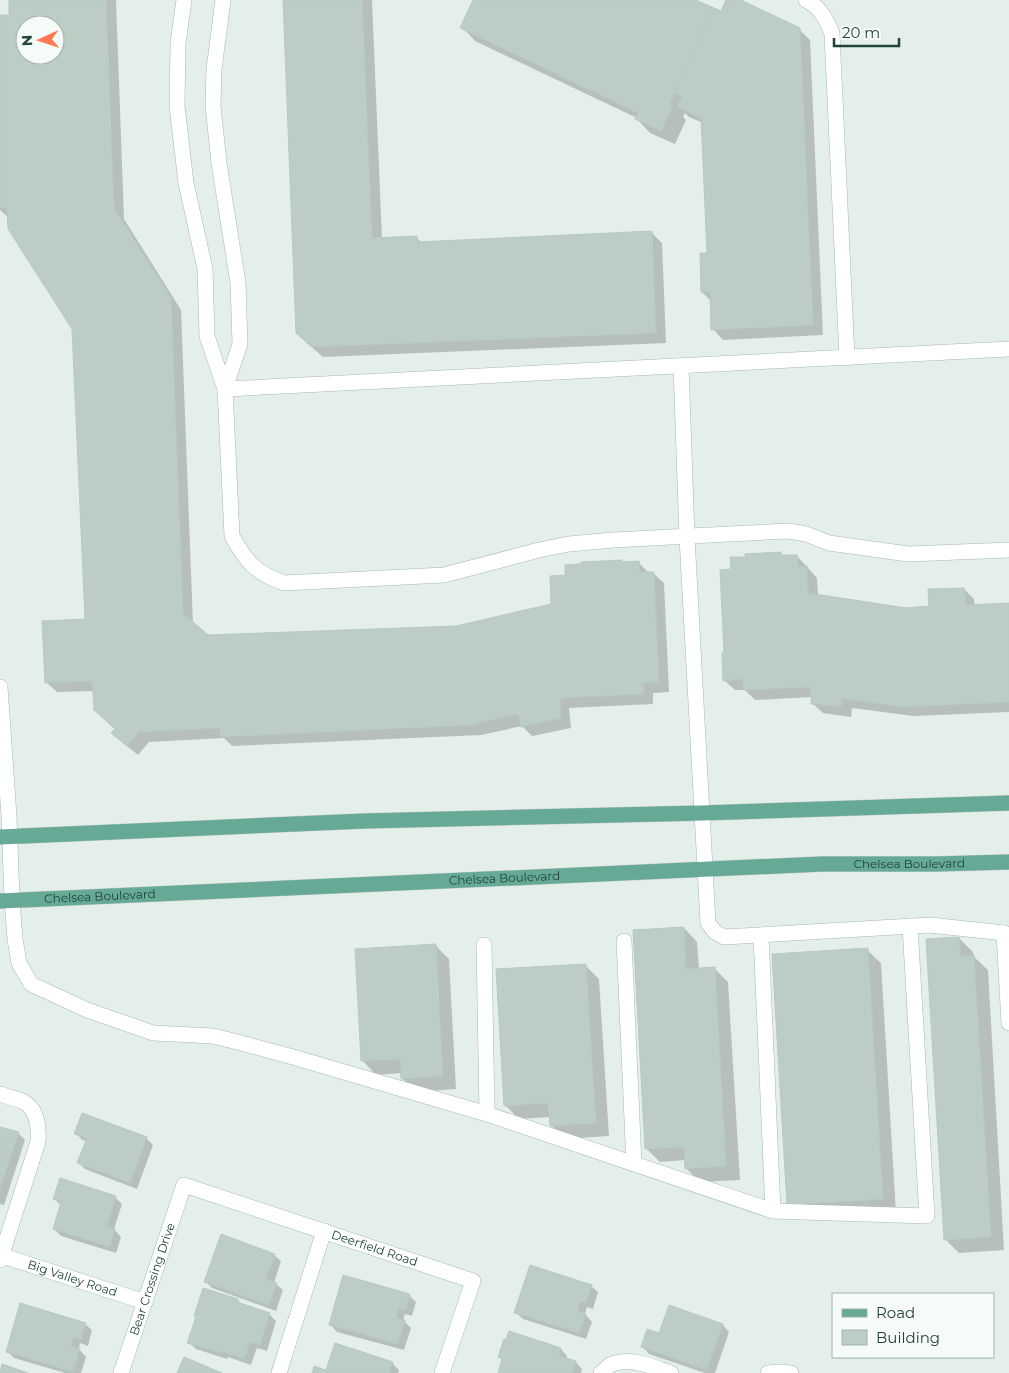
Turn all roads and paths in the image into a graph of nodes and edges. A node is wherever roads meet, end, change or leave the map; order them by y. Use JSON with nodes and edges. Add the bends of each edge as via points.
{"nodes":[{"id":1,"x":184,"y":0,"type":"edge"},
{"id":2,"x":223,"y":0,"type":"edge"},
{"id":3,"x":806,"y":0,"type":"edge"},
{"id":4,"x":1009,"y":349,"type":"edge"},
{"id":5,"x":847,"y":358,"type":"junction"},
{"id":6,"x":681,"y":366,"type":"junction"},
{"id":7,"x":225,"y":389,"type":"junction"},
{"id":8,"x":687,"y":537,"type":"junction"},
{"id":9,"x":1009,"y":550,"type":"edge"},
{"id":10,"x":0,"y":687,"type":"edge"},
{"id":11,"x":1009,"y":803,"type":"edge"},
{"id":12,"x":702,"y":813,"type":"junction"},
{"id":13,"x":5,"y":837,"type":"edge"},
{"id":14,"x":1009,"y":862,"type":"edge"},
{"id":15,"x":704,"y":869,"type":"junction"},
{"id":16,"x":6,"y":901,"type":"edge"},
{"id":17,"x":910,"y":926,"type":"junction"},
{"id":18,"x":1006,"y":934,"type":"edge"},
{"id":19,"x":760,"y":935,"type":"junction"},
{"id":20,"x":624,"y":941,"type":"dead end"},
{"id":21,"x":484,"y":945,"type":"dead end"},
{"id":22,"x":1009,"y":1023,"type":"edge"},
{"id":23,"x":0,"y":1094,"type":"edge"},
{"id":24,"x":487,"y":1114,"type":"junction"},
{"id":25,"x":634,"y":1164,"type":"junction"},
{"id":26,"x":184,"y":1185,"type":"joint"},
{"id":27,"x":773,"y":1212,"type":"junction"},
{"id":28,"x":324,"y":1231,"type":"junction"},
{"id":29,"x":0,"y":1257,"type":"edge"},
{"id":30,"x":145,"y":1302,"type":"junction"},
{"id":31,"x":121,"y":1373,"type":"edge"},
{"id":32,"x":279,"y":1373,"type":"edge"},
{"id":33,"x":442,"y":1373,"type":"edge"},
{"id":34,"x":601,"y":1373,"type":"edge"},
{"id":35,"x":671,"y":1373,"type":"edge"},
{"id":36,"x":768,"y":1373,"type":"edge"},
{"id":37,"x":790,"y":1373,"type":"edge"}],
"edges":[{"from":1,"to":7,"type":"street","via":[[178,42],[177,106],[186,183],[205,269],[207,336]]},
{"from":2,"to":7,"type":"street","via":[[213,106],[238,283],[240,344]]},
{"from":3,"to":5,"type":"street","via":[[824,14],[832,33]]},
{"from":4,"to":5,"type":"street"},
{"from":5,"to":6,"type":"street"},
{"from":6,"to":7,"type":"street"},
{"from":6,"to":8,"type":"street"},
{"from":7,"to":8,"type":"street","via":[[232,536],[254,567],[284,583],[444,575],[568,544]]},
{"from":8,"to":9,"type":"street","via":[[788,531],[828,542],[908,554]]},
{"from":8,"to":12,"type":"street"},
{"from":10,"to":13,"type":"street"},
{"from":11,"to":12,"type":"main road"},
{"from":12,"to":13,"type":"main road","via":[[365,821]]},
{"from":12,"to":15,"type":"street"},
{"from":13,"to":16,"type":"street"},
{"from":14,"to":15,"type":"main road","name":"Chelsea Boulevard"},
{"from":15,"to":16,"type":"main road","name":"Chelsea Boulevard"},
{"from":15,"to":19,"type":"street","via":[[708,923],[715,932],[724,937]]},
{"from":16,"to":24,"type":"street","via":[[19,963],[31,984],[87,1010],[153,1033],[213,1036],[241,1043]]},
{"from":17,"to":18,"type":"street","via":[[930,925]]},
{"from":17,"to":19,"type":"street"},
{"from":17,"to":27,"type":"street","via":[[927,1216]]},
{"from":18,"to":22,"type":"street"},
{"from":19,"to":27,"type":"street"},
{"from":20,"to":25,"type":"street"},
{"from":21,"to":24,"type":"street"},
{"from":23,"to":29,"type":"street","via":[[30,1107],[39,1133]]},
{"from":24,"to":25,"type":"street"},
{"from":25,"to":27,"type":"street"},
{"from":26,"to":28,"type":"street","name":"Deerfield Road"},
{"from":26,"to":30,"type":"street","name":"Bear Crossing Drive"},
{"from":28,"to":32,"type":"street"},
{"from":28,"to":33,"type":"street","name":"Deerfield Road","via":[[474,1281]]},
{"from":29,"to":30,"type":"street","name":"Big Valley Road"},
{"from":30,"to":31,"type":"street","name":"Bear Crossing Drive"},
{"from":34,"to":35,"type":"street","via":[[609,1366],[624,1362]]},
{"from":36,"to":37,"type":"street"}]}
